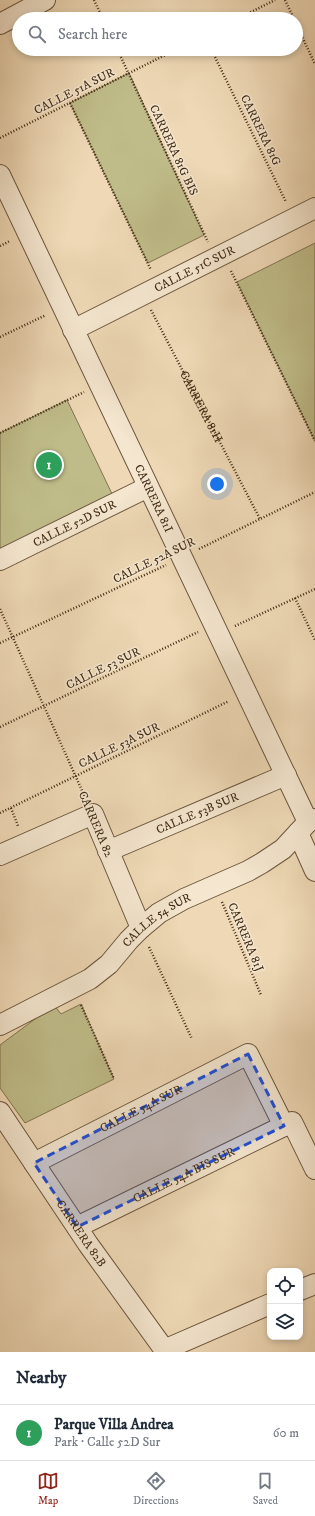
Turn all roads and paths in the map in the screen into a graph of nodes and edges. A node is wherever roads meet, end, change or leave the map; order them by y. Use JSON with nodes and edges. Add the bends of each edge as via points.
{"nodes":[{"id":1,"x":94,"y":0,"type":"edge"},
{"id":2,"x":275,"y":0,"type":"edge"},
{"id":3,"x":285,"y":0,"type":"edge"},
{"id":4,"x":40,"y":1,"type":"edge"},
{"id":5,"x":21,"y":12,"type":"edge"},
{"id":6,"x":100,"y":12,"type":"edge"},
{"id":7,"x":251,"y":12,"type":"edge"},
{"id":8,"x":291,"y":12,"type":"edge"},
{"id":9,"x":12,"y":17,"type":"edge"},
{"id":10,"x":0,"y":24,"type":"edge"},
{"id":11,"x":303,"y":39,"type":"edge"},
{"id":12,"x":120,"y":56,"type":"edge"},
{"id":13,"x":164,"y":56,"type":"edge"},
{"id":14,"x":214,"y":56,"type":"edge"},
{"id":15,"x":315,"y":64,"type":"edge"},
{"id":16,"x":129,"y":73,"type":"junction"},
{"id":17,"x":70,"y":103,"type":"junction"},
{"id":18,"x":0,"y":138,"type":"edge"},
{"id":19,"x":0,"y":175,"type":"edge"},
{"id":20,"x":315,"y":208,"type":"edge"},
{"id":21,"x":294,"y":218,"type":"junction"},
{"id":22,"x":219,"y":256,"type":"junction"},
{"id":23,"x":151,"y":290,"type":"junction"},
{"id":24,"x":63,"y":307,"type":"junction"},
{"id":25,"x":74,"y":330,"type":"junction"},
{"id":26,"x":0,"y":337,"type":"edge"},
{"id":27,"x":100,"y":385,"type":"junction"},
{"id":28,"x":0,"y":433,"type":"edge"},
{"id":29,"x":315,"y":441,"type":"edge"},
{"id":30,"x":148,"y":487,"type":"junction"},
{"id":31,"x":315,"y":492,"type":"edge"},
{"id":32,"x":260,"y":519,"type":"junction"},
{"id":33,"x":182,"y":557,"type":"junction"},
{"id":34,"x":0,"y":560,"type":"edge"},
{"id":35,"x":315,"y":589,"type":"edge"},
{"id":36,"x":295,"y":598,"type":"junction"},
{"id":37,"x":0,"y":609,"type":"edge"},
{"id":38,"x":216,"y":629,"type":"junction"},
{"id":39,"x":13,"y":637,"type":"junction"},
{"id":40,"x":315,"y":640,"type":"edge"},
{"id":41,"x":0,"y":644,"type":"edge"},
{"id":42,"x":246,"y":692,"type":"junction"},
{"id":43,"x":44,"y":706,"type":"junction"},
{"id":44,"x":0,"y":727,"type":"edge"},
{"id":45,"x":286,"y":775,"type":"junction"},
{"id":46,"x":76,"y":776,"type":"junction"},
{"id":47,"x":0,"y":813,"type":"edge"},
{"id":48,"x":92,"y":814,"type":"junction"},
{"id":49,"x":307,"y":825,"type":"edge"},
{"id":50,"x":108,"y":851,"type":"junction"},
{"id":51,"x":0,"y":855,"type":"edge"},
{"id":52,"x":315,"y":871,"type":"edge"},
{"id":53,"x":214,"y":885,"type":"junction"},
{"id":54,"x":141,"y":928,"type":"junction"},
{"id":55,"x":74,"y":987,"type":"junction"},
{"id":56,"x":261,"y":995,"type":"dead end"},
{"id":57,"x":0,"y":1025,"type":"edge"},
{"id":58,"x":192,"y":1039,"type":"dead end"},
{"id":59,"x":114,"y":1079,"type":"dead end"},
{"id":60,"x":0,"y":1112,"type":"edge"},
{"id":61,"x":298,"y":1130,"type":"edge"},
{"id":62,"x":34,"y":1163,"type":"junction"},
{"id":63,"x":315,"y":1169,"type":"edge"},
{"id":64,"x":77,"y":1227,"type":"junction"},
{"id":65,"x":315,"y":1284,"type":"edge"},
{"id":66,"x":303,"y":1289,"type":"edge"},
{"id":67,"x":267,"y":1305,"type":"edge"},
{"id":68,"x":165,"y":1351,"type":"edge"}],
"edges":[{"from":1,"to":6,"type":"path"},
{"from":2,"to":7,"type":"path"},
{"from":3,"to":8,"type":"path"},
{"from":4,"to":5,"type":"street"},
{"from":9,"to":10,"type":"street"},
{"from":11,"to":15,"type":"path"},
{"from":12,"to":16,"type":"path","name":"CARRERA 81G BIS"},
{"from":13,"to":16,"type":"path","name":"CALLE 51A SUR"},
{"from":14,"to":21,"type":"path","name":"CARRERA 81G"},
{"from":16,"to":17,"type":"path","name":"CALLE 51A SUR"},
{"from":16,"to":22,"type":"path","name":"CARRERA 81G BIS"},
{"from":17,"to":18,"type":"path","name":"CALLE 51A SUR"},
{"from":17,"to":23,"type":"path","name":"CARRERA 81H"},
{"from":19,"to":24,"type":"street","name":"CARRERA 81I"},
{"from":20,"to":21,"type":"street","name":"CALLE 51C SUR"},
{"from":21,"to":22,"type":"street","name":"CALLE 51C SUR"},
{"from":22,"to":23,"type":"street","name":"CALLE 51C SUR"},
{"from":22,"to":29,"type":"path","name":"CARRERA 81G BIS"},
{"from":23,"to":25,"type":"street","name":"CALLE 51C SUR"},
{"from":23,"to":32,"type":"path","name":"CARRERA 81H"},
{"from":24,"to":25,"type":"street","name":"CARRERA 81I"},
{"from":24,"to":26,"type":"path"},
{"from":25,"to":27,"type":"street","name":"CARRERA 81I"},
{"from":27,"to":28,"type":"path"},
{"from":27,"to":30,"type":"street","name":"CARRERA 81I"},
{"from":30,"to":33,"type":"street","name":"CARRERA 81I"},
{"from":30,"to":34,"type":"street","name":"CALLE 52D SUR"},
{"from":31,"to":32,"type":"path","name":"CALLE 52A SUR"},
{"from":32,"to":33,"type":"path","name":"CALLE 52A SUR"},
{"from":33,"to":38,"type":"street","name":"CARRERA 81I"},
{"from":33,"to":39,"type":"path","name":"CALLE 52A SUR"},
{"from":35,"to":36,"type":"path","name":"CALLE 53 SUR"},
{"from":36,"to":38,"type":"path","name":"CALLE 53 SUR"},
{"from":36,"to":40,"type":"path"},
{"from":37,"to":39,"type":"path","name":"CARRERA 82"},
{"from":38,"to":42,"type":"street","name":"CARRERA 81I"},
{"from":38,"to":43,"type":"path","name":"CALLE 53 SUR"},
{"from":39,"to":41,"type":"path","name":"CALLE 52A SUR"},
{"from":39,"to":43,"type":"path","name":"CARRERA 82"},
{"from":42,"to":45,"type":"street","name":"CARRERA 81I"},
{"from":42,"to":46,"type":"path","name":"CALLE 53A SUR"},
{"from":43,"to":44,"type":"path","name":"CALLE 53 SUR"},
{"from":43,"to":46,"type":"path","name":"CARRERA 82"},
{"from":45,"to":49,"type":"street","name":"CARRERA 81I"},
{"from":45,"to":50,"type":"street","name":"CALLE 53B SUR"},
{"from":46,"to":47,"type":"path","name":"CALLE 53A SUR"},
{"from":46,"to":48,"type":"path","name":"CARRERA 82"},
{"from":48,"to":50,"type":"street","name":"CARRERA 82"},
{"from":48,"to":51,"type":"street"},
{"from":49,"to":52,"type":"street","name":"CARRERA 81I"},
{"from":49,"to":53,"type":"street","name":"CALLE 54 SUR","via":[[284,849],[248,871]]},
{"from":50,"to":54,"type":"street","name":"CARRERA 82"},
{"from":53,"to":54,"type":"street","name":"CALLE 54 SUR","via":[[171,906]]},
{"from":53,"to":56,"type":"path","name":"CARRERA 81J"},
{"from":54,"to":55,"type":"street","name":"CALLE 54 SUR","via":[[101,971]]},
{"from":54,"to":58,"type":"path"},
{"from":55,"to":57,"type":"street","name":"CALLE 54 SUR"},
{"from":55,"to":59,"type":"path"},
{"from":60,"to":62,"type":"street","name":"CARRERA 82B"},
{"from":61,"to":62,"type":"street","name":"CALLE 54A SUR","via":[[248,1054]]},
{"from":61,"to":63,"type":"street"},
{"from":61,"to":64,"type":"street","name":"CALLE 54A BIS SUR"},
{"from":62,"to":64,"type":"street","name":"CARRERA 82B"},
{"from":64,"to":68,"type":"street","name":"CARRERA 82B"},
{"from":65,"to":66,"type":"street"},
{"from":67,"to":68,"type":"street"}]}
